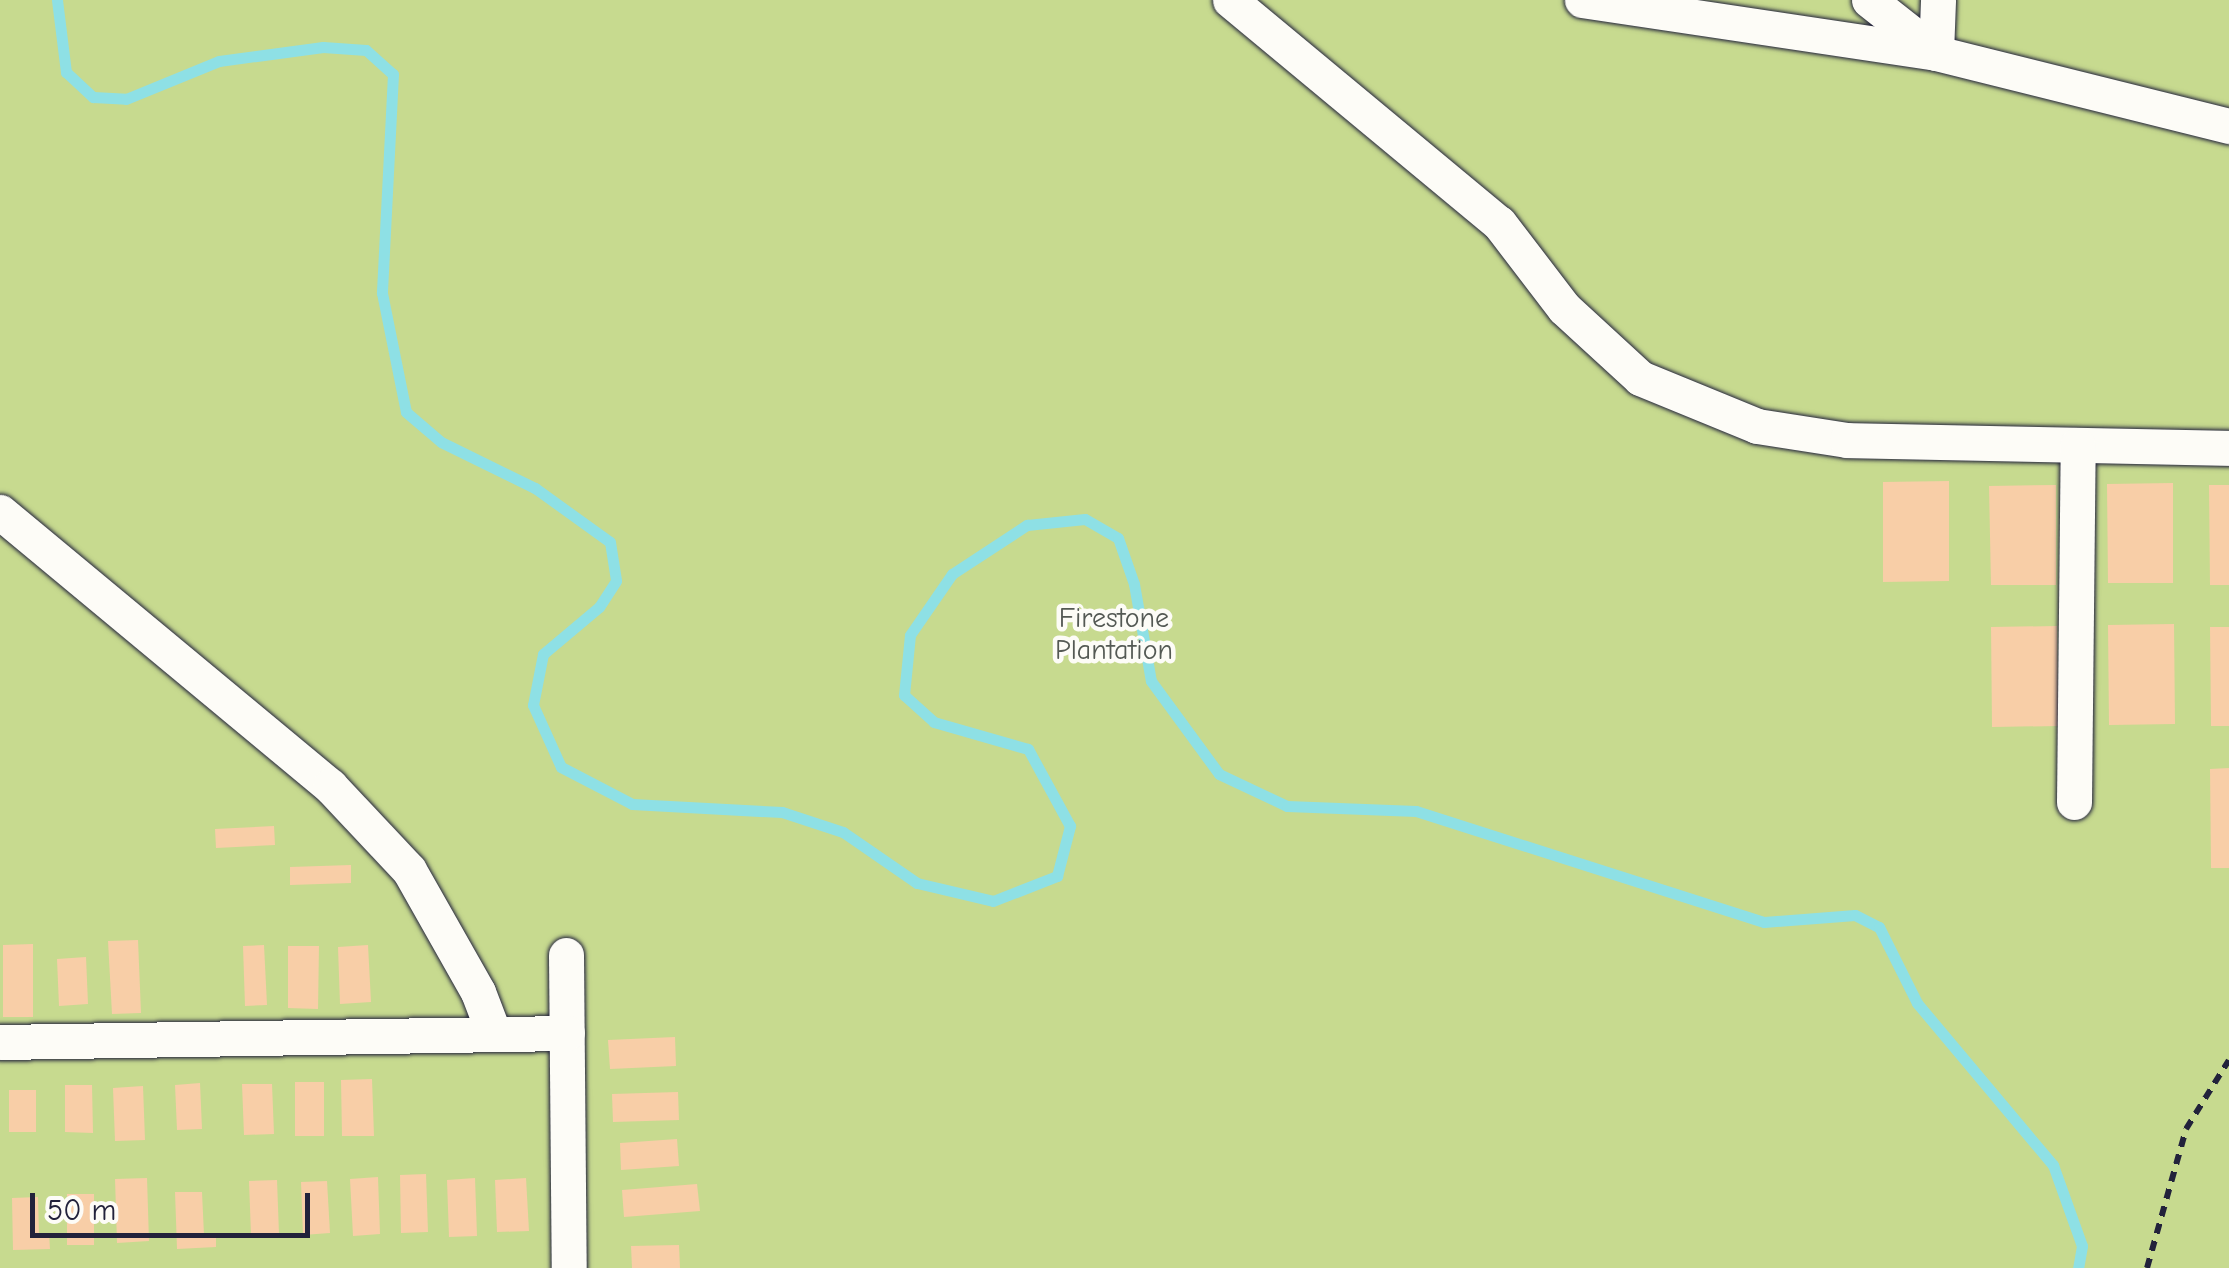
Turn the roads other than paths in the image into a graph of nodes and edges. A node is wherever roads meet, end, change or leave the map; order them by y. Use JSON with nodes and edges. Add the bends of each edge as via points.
{"nodes":[{"id":1,"x":1230,"y":0,"type":"edge"},
{"id":2,"x":1582,"y":0,"type":"edge"},
{"id":3,"x":1869,"y":0,"type":"edge"},
{"id":4,"x":1938,"y":0,"type":"edge"},
{"id":5,"x":1936,"y":53,"type":"junction"},
{"id":6,"x":2229,"y":126,"type":"edge"},
{"id":7,"x":2078,"y":445,"type":"junction"},
{"id":8,"x":2229,"y":448,"type":"edge"},
{"id":9,"x":0,"y":512,"type":"edge"},
{"id":10,"x":2074,"y":802,"type":"dead end"},
{"id":11,"x":566,"y":955,"type":"dead end"},
{"id":12,"x":494,"y":1034,"type":"junction"},
{"id":13,"x":566,"y":1034,"type":"junction"},
{"id":14,"x":0,"y":1042,"type":"edge"},
{"id":15,"x":569,"y":1268,"type":"edge"}],
"edges":[{"from":1,"to":7,"type":"street","via":[[1499,224],[1564,308],[1640,378],[1757,426],[1847,440]]},
{"from":2,"to":5,"type":"street"},
{"from":3,"to":5,"type":"street"},
{"from":4,"to":5,"type":"street"},
{"from":5,"to":6,"type":"street"},
{"from":7,"to":8,"type":"street"},
{"from":7,"to":10,"type":"street"},
{"from":9,"to":12,"type":"street","via":[[330,786],[410,870]]},
{"from":11,"to":13,"type":"street"},
{"from":12,"to":13,"type":"street"},
{"from":12,"to":14,"type":"street"},
{"from":13,"to":15,"type":"street"}]}
